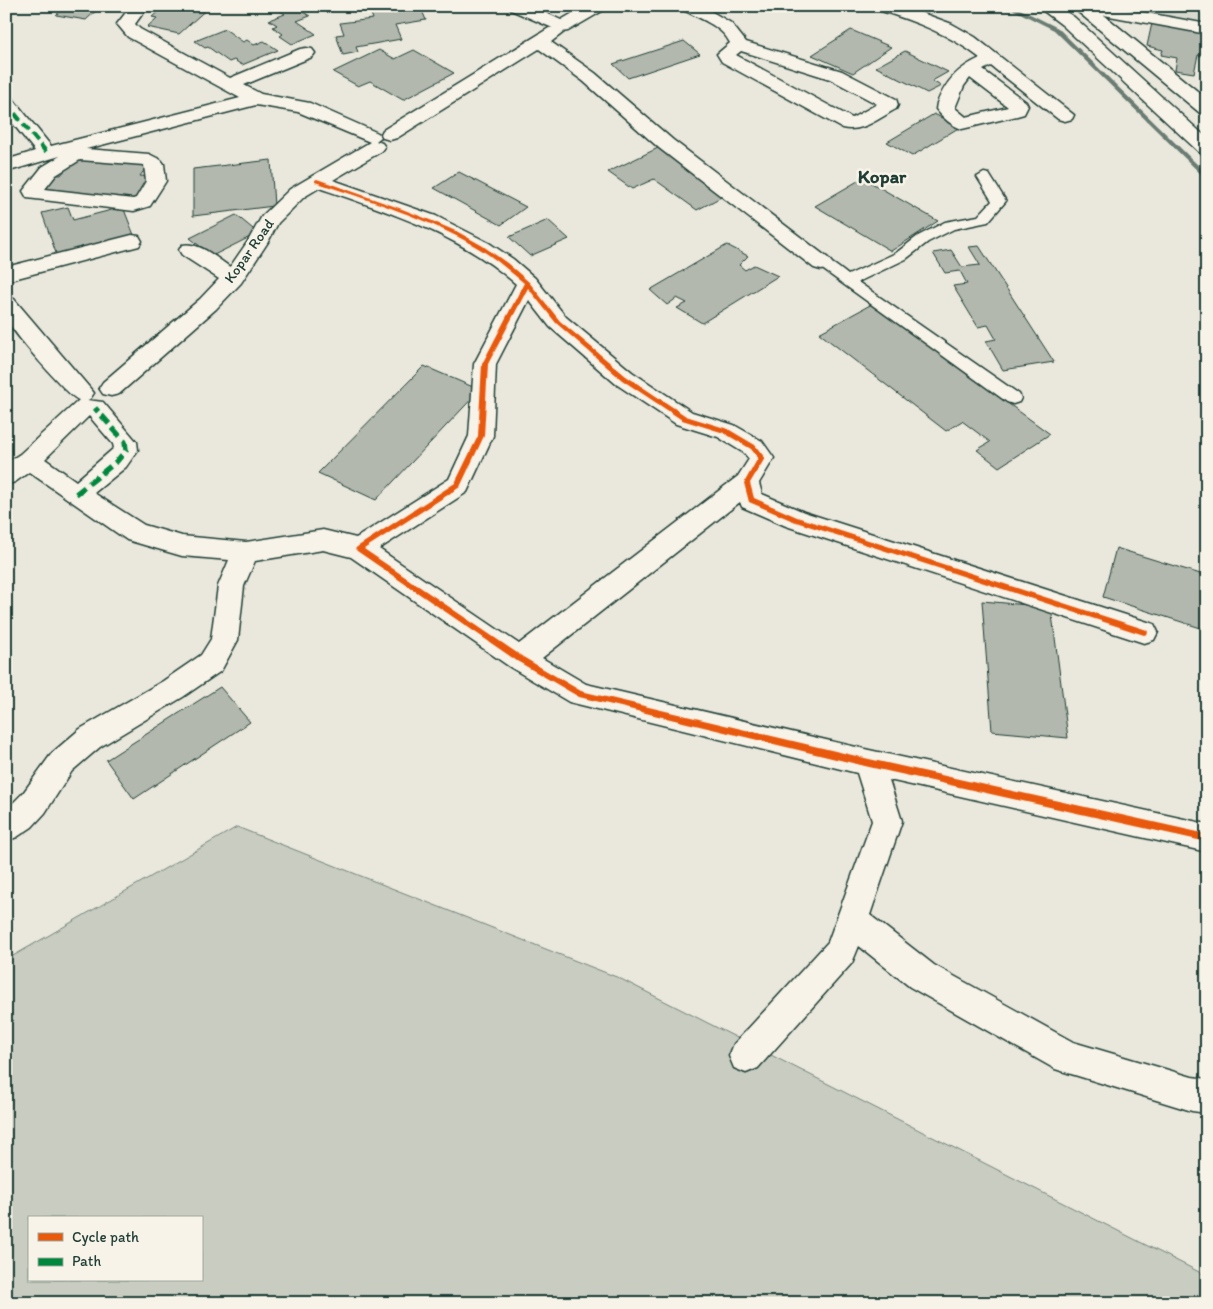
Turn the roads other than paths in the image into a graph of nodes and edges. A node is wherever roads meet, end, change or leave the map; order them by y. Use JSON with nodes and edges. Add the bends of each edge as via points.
{"nodes":[{"id":1,"x":140,"y":6,"type":"edge"},
{"id":2,"x":517,"y":6,"type":"edge"},
{"id":3,"x":598,"y":6,"type":"edge"},
{"id":4,"x":689,"y":6,"type":"edge"},
{"id":5,"x":884,"y":6,"type":"edge"},
{"id":6,"x":1044,"y":6,"type":"edge"},
{"id":7,"x":1080,"y":7,"type":"edge"},
{"id":8,"x":562,"y":27,"type":"junction"},
{"id":9,"x":1207,"y":29,"type":"edge"},
{"id":10,"x":540,"y":42,"type":"junction"},
{"id":11,"x":739,"y":45,"type":"junction"},
{"id":12,"x":306,"y":53,"type":"dead end"},
{"id":13,"x":992,"y":59,"type":"junction"},
{"id":14,"x":970,"y":69,"type":"junction"},
{"id":15,"x":231,"y":84,"type":"junction"},
{"id":16,"x":1038,"y":95,"type":"junction"},
{"id":17,"x":256,"y":99,"type":"junction"},
{"id":18,"x":6,"y":103,"type":"edge"},
{"id":19,"x":1015,"y":103,"type":"junction"},
{"id":20,"x":1207,"y":109,"type":"edge"},
{"id":21,"x":1066,"y":115,"type":"dead end"},
{"id":22,"x":379,"y":139,"type":"junction"},
{"id":23,"x":104,"y":148,"type":"junction"},
{"id":24,"x":1207,"y":149,"type":"edge"},
{"id":25,"x":47,"y":153,"type":"junction"},
{"id":26,"x":6,"y":166,"type":"edge"},
{"id":27,"x":984,"y":177,"type":"dead end"},
{"id":28,"x":317,"y":181,"type":"junction"},
{"id":29,"x":132,"y":241,"type":"dead end"},
{"id":30,"x":189,"y":250,"type":"dead end"},
{"id":31,"x":822,"y":263,"type":"joint"},
{"id":32,"x":6,"y":274,"type":"edge"},
{"id":33,"x":233,"y":278,"type":"junction"},
{"id":34,"x":847,"y":281,"type":"junction"},
{"id":35,"x":527,"y":283,"type":"junction"},
{"id":36,"x":6,"y":304,"type":"edge"},
{"id":37,"x":1013,"y":398,"type":"dead end"},
{"id":38,"x":87,"y":403,"type":"junction"},
{"id":39,"x":29,"y":460,"type":"junction"},
{"id":40,"x":6,"y":476,"type":"edge"},
{"id":41,"x":747,"y":483,"type":"junction"},
{"id":42,"x":76,"y":494,"type":"junction"},
{"id":43,"x":359,"y":549,"type":"junction"},
{"id":44,"x":246,"y":552,"type":"junction"},
{"id":45,"x":1144,"y":632,"type":"dead end"},
{"id":46,"x":520,"y":660,"type":"junction"},
{"id":47,"x":869,"y":763,"type":"junction"},
{"id":48,"x":6,"y":827,"type":"edge"},
{"id":49,"x":1207,"y":838,"type":"edge"},
{"id":50,"x":852,"y":921,"type":"junction"},
{"id":51,"x":746,"y":1056,"type":"dead end"},
{"id":52,"x":1207,"y":1096,"type":"edge"}],
"edges":[{"from":1,"to":15,"type":"street","via":[[126,24],[134,34]]},
{"from":2,"to":8,"type":"street"},
{"from":3,"to":8,"type":"street","name":"Kopar Road"},
{"from":4,"to":11,"type":"street","via":[[720,22],[738,39]]},
{"from":5,"to":13,"type":"street","via":[[946,28]]},
{"from":6,"to":24,"type":"street","via":[[1068,21]]},
{"from":7,"to":9,"type":"street"},
{"from":7,"to":20,"type":"street"},
{"from":8,"to":10,"type":"street","name":"Kopar Road"},
{"from":10,"to":22,"type":"street","name":"Kopar Road"},
{"from":10,"to":31,"type":"street","via":[[589,77],[666,144]]},
{"from":11,"to":11,"type":"street","via":[[726,54],[728,58],[849,124],[855,124],[889,105],[875,94],[836,76]]},
{"from":12,"to":15,"type":"street"},
{"from":13,"to":14,"type":"street"},
{"from":13,"to":16,"type":"street"},
{"from":14,"to":19,"type":"street"},
{"from":14,"to":19,"type":"street","via":[[958,78],[945,106],[958,122],[1017,110],[1020,107]]},
{"from":15,"to":17,"type":"street"},
{"from":16,"to":19,"type":"street"},
{"from":16,"to":21,"type":"street"},
{"from":17,"to":22,"type":"street","via":[[303,106]]},
{"from":17,"to":23,"type":"street"},
{"from":18,"to":25,"type":"street"},
{"from":22,"to":28,"type":"street","name":"Kopar Road"},
{"from":23,"to":23,"type":"street","via":[[152,162],[156,182],[144,202],[134,205],[36,195],[33,192],[49,171],[73,155]]},
{"from":23,"to":25,"type":"street"},
{"from":25,"to":26,"type":"street"},
{"from":27,"to":34,"type":"lane","via":[[999,201],[983,219],[950,225],[922,239],[900,256]]},
{"from":28,"to":33,"type":"street","name":"Kopar Road","via":[[297,193],[269,220]]},
{"from":28,"to":35,"type":"street","via":[[413,215],[488,250]]},
{"from":29,"to":32,"type":"street"},
{"from":30,"to":33,"type":"street"},
{"from":31,"to":34,"type":"lane"},
{"from":33,"to":38,"type":"street","name":"Kopar Road","via":[[208,304],[111,388],[97,385]]},
{"from":34,"to":37,"type":"lane"},
{"from":35,"to":41,"type":"street","via":[[558,322],[624,378],[684,418],[726,431],[753,447],[762,458]]},
{"from":35,"to":43,"type":"street","via":[[485,364],[481,436],[458,485]]},
{"from":36,"to":38,"type":"street"},
{"from":38,"to":39,"type":"street"},
{"from":38,"to":42,"type":"street","via":[[125,442],[126,450]]},
{"from":39,"to":40,"type":"street"},
{"from":39,"to":42,"type":"street"},
{"from":41,"to":45,"type":"street","via":[[751,500],[795,519]]},
{"from":41,"to":46,"type":"street"},
{"from":42,"to":44,"type":"street","via":[[136,533],[182,546]]},
{"from":43,"to":44,"type":"street","via":[[323,540]]},
{"from":43,"to":46,"type":"street"},
{"from":44,"to":48,"type":"street","via":[[231,586],[224,640],[211,664],[90,738],[62,762],[21,817]]},
{"from":46,"to":47,"type":"street","via":[[579,694]]},
{"from":47,"to":49,"type":"street"},
{"from":47,"to":50,"type":"street","via":[[886,821]]},
{"from":50,"to":51,"type":"street","via":[[841,952]]},
{"from":50,"to":52,"type":"street","via":[[922,976],[1067,1057]]}]}
